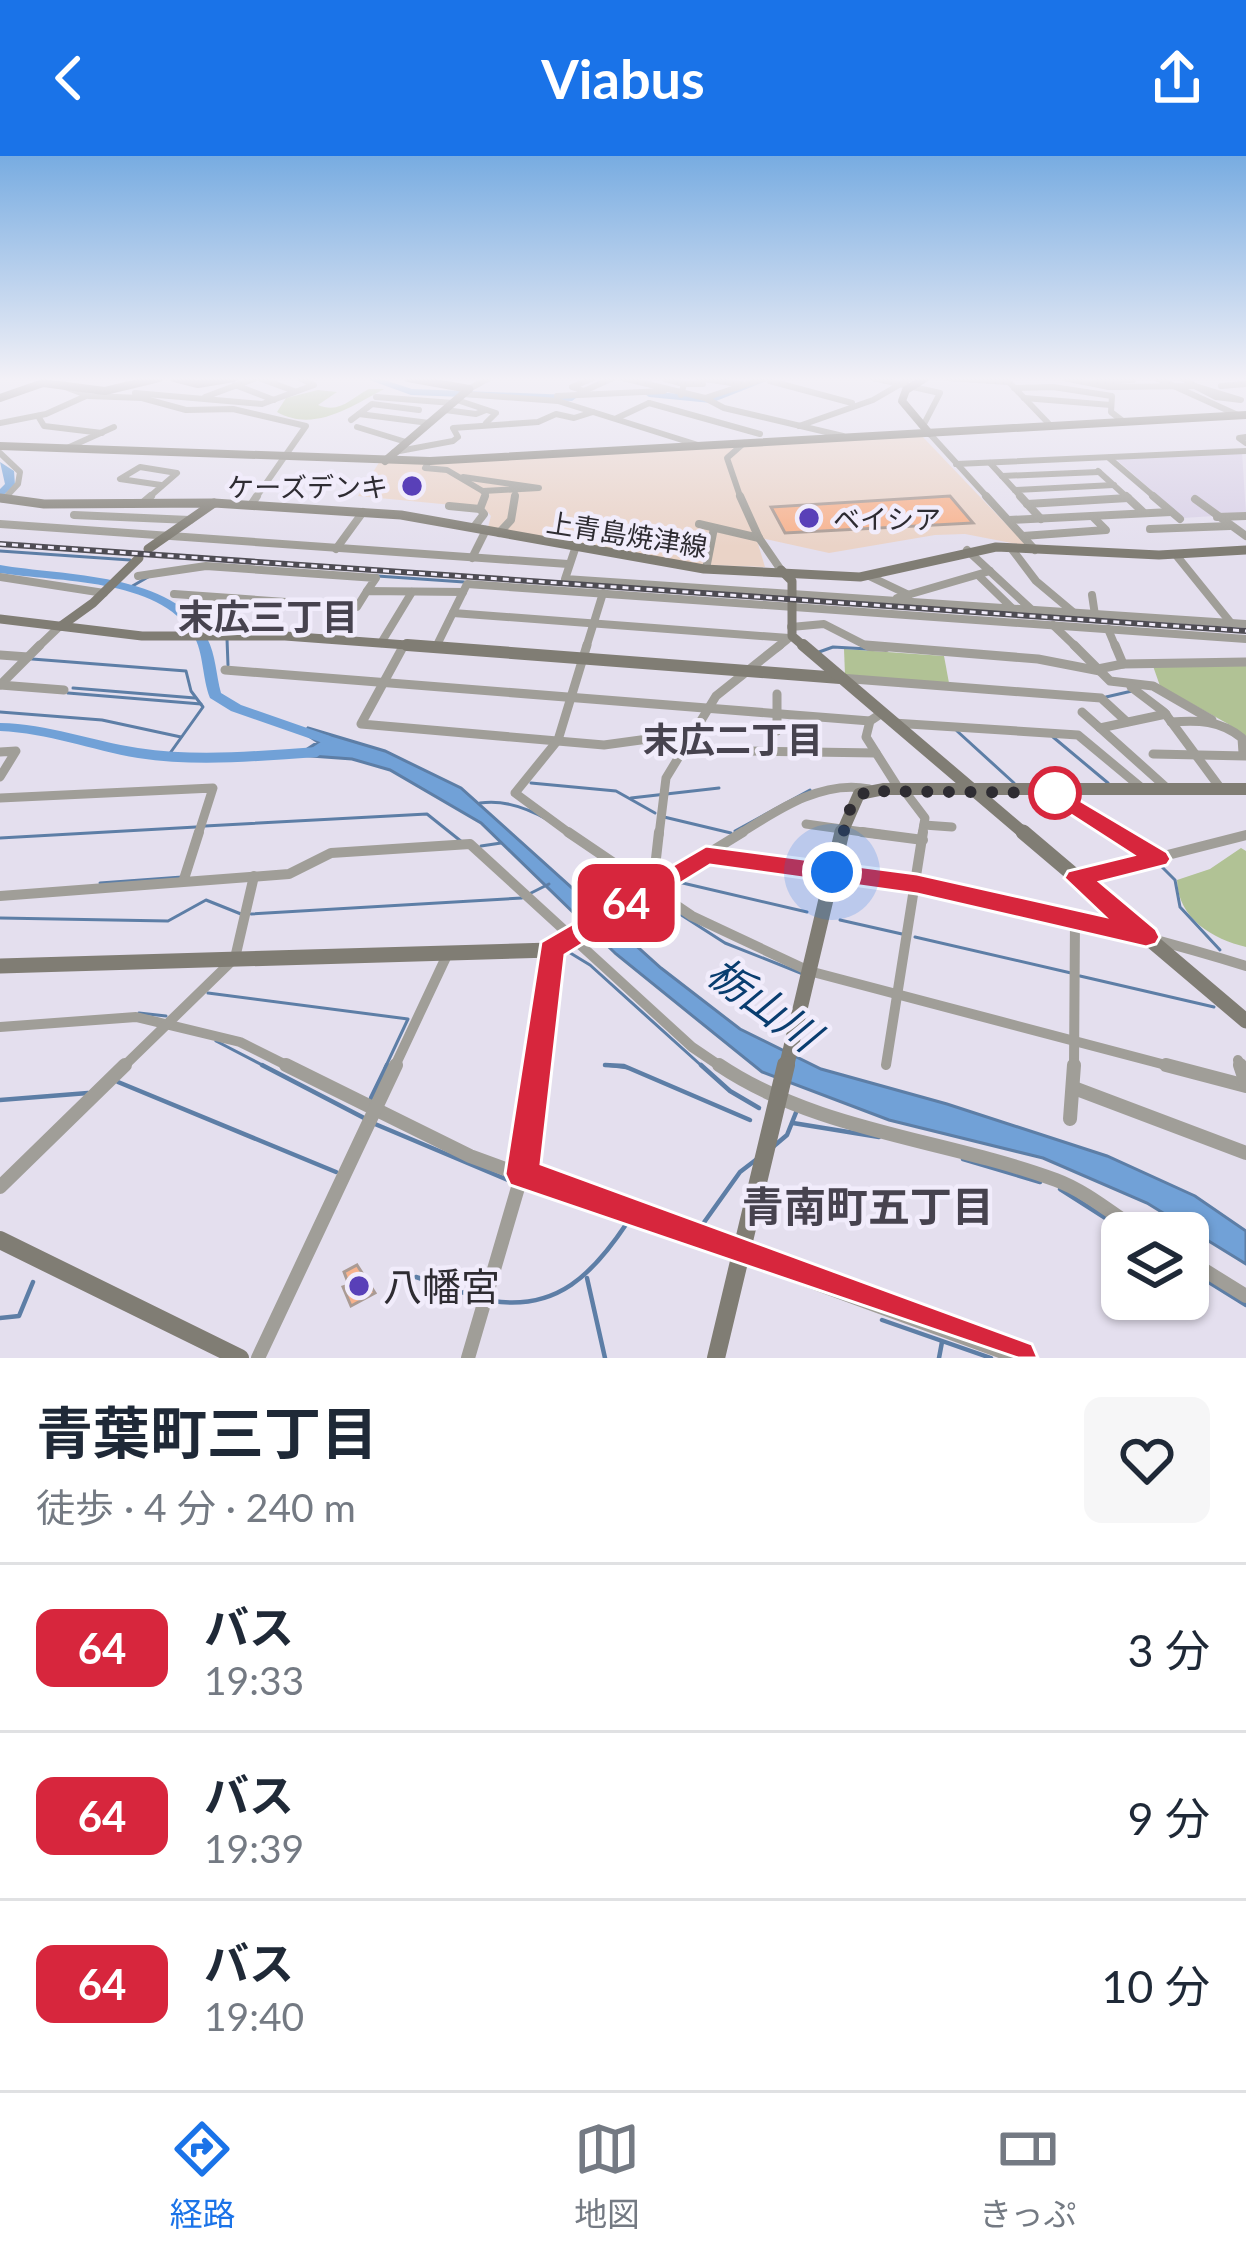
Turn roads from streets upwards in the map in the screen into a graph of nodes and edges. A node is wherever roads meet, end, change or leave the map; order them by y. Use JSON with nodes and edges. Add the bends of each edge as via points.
{"nodes":[{"id":1,"x":99,"y":434,"type":"edge"},
{"id":2,"x":299,"y":434,"type":"edge"},
{"id":3,"x":384,"y":434,"type":"edge"},
{"id":4,"x":416,"y":434,"type":"edge"},
{"id":5,"x":456,"y":434,"type":"edge"},
{"id":6,"x":665,"y":434,"type":"edge"},
{"id":7,"x":760,"y":434,"type":"edge"},
{"id":8,"x":832,"y":434,"type":"edge"},
{"id":9,"x":882,"y":434,"type":"edge"},
{"id":10,"x":930,"y":434,"type":"edge"},
{"id":11,"x":848,"y":438,"type":"junction"},
{"id":12,"x":406,"y":442,"type":"junction"},
{"id":13,"x":747,"y":443,"type":"junction"},
{"id":14,"x":1246,"y":444,"type":"edge"},
{"id":15,"x":700,"y":446,"type":"junction"},
{"id":16,"x":65,"y":449,"type":"junction"},
{"id":17,"x":0,"y":450,"type":"edge"},
{"id":18,"x":394,"y":452,"type":"junction"},
{"id":19,"x":282,"y":458,"type":"junction"},
{"id":20,"x":1109,"y":458,"type":"junction"},
{"id":21,"x":1085,"y":459,"type":"junction"},
{"id":22,"x":386,"y":461,"type":"junction"},
{"id":23,"x":429,"y":461,"type":"junction"},
{"id":24,"x":990,"y":463,"type":"junction"},
{"id":25,"x":956,"y":464,"type":"junction"},
{"id":26,"x":1099,"y":472,"type":"junction"},
{"id":27,"x":1002,"y":476,"type":"junction"},
{"id":28,"x":464,"y":478,"type":"junction"},
{"id":29,"x":161,"y":485,"type":"junction"},
{"id":30,"x":1114,"y":485,"type":"junction"},
{"id":31,"x":1015,"y":490,"type":"junction"},
{"id":32,"x":483,"y":491,"type":"junction"},
{"id":33,"x":515,"y":494,"type":"dead end"},
{"id":34,"x":2,"y":498,"type":"edge"},
{"id":35,"x":1128,"y":498,"type":"junction"},
{"id":36,"x":1196,"y":499,"type":"dead end"},
{"id":37,"x":144,"y":502,"type":"junction"},
{"id":38,"x":214,"y":503,"type":"junction"},
{"id":39,"x":1027,"y":504,"type":"junction"},
{"id":40,"x":251,"y":505,"type":"junction"},
{"id":41,"x":449,"y":506,"type":"dead end"},
{"id":42,"x":480,"y":509,"type":"junction"},
{"id":43,"x":363,"y":512,"type":"junction"},
{"id":44,"x":1172,"y":512,"type":"junction"},
{"id":45,"x":1145,"y":514,"type":"junction"},
{"id":46,"x":74,"y":515,"type":"dead end"},
{"id":47,"x":1092,"y":516,"type":"junction"},
{"id":48,"x":1246,"y":516,"type":"edge"},
{"id":49,"x":1217,"y":517,"type":"junction"},
{"id":50,"x":1041,"y":519,"type":"junction"},
{"id":51,"x":190,"y":520,"type":"junction"},
{"id":52,"x":1009,"y":520,"type":"junction"},
{"id":53,"x":1180,"y":520,"type":"dead end"},
{"id":54,"x":0,"y":524,"type":"edge"},
{"id":55,"x":699,"y":524,"type":"dead end"},
{"id":56,"x":1230,"y":526,"type":"junction"},
{"id":57,"x":473,"y":527,"type":"junction"},
{"id":58,"x":714,"y":528,"type":"junction"},
{"id":59,"x":1150,"y":529,"type":"dead end"},
{"id":60,"x":486,"y":530,"type":"junction"},
{"id":61,"x":499,"y":533,"type":"junction"},
{"id":62,"x":162,"y":536,"type":"junction"},
{"id":63,"x":1023,"y":536,"type":"junction"},
{"id":64,"x":1246,"y":536,"type":"edge"},
{"id":65,"x":759,"y":538,"type":"junction"},
{"id":66,"x":1011,"y":548,"type":"junction"},
{"id":67,"x":148,"y":549,"type":"dead end"},
{"id":68,"x":336,"y":549,"type":"junction"},
{"id":69,"x":575,"y":550,"type":"junction"},
{"id":70,"x":967,"y":550,"type":"junction"},
{"id":71,"x":1036,"y":550,"type":"junction"},
{"id":72,"x":1245,"y":551,"type":"edge"},
{"id":73,"x":1175,"y":555,"type":"junction"},
{"id":74,"x":139,"y":558,"type":"dead end"},
{"id":75,"x":472,"y":558,"type":"junction"},
{"id":76,"x":568,"y":564,"type":"junction"},
{"id":77,"x":708,"y":569,"type":"junction"},
{"id":78,"x":782,"y":570,"type":"junction"},
{"id":79,"x":990,"y":571,"type":"junction"},
{"id":80,"x":138,"y":576,"type":"dead end"},
{"id":81,"x":869,"y":576,"type":"junction"},
{"id":82,"x":979,"y":576,"type":"junction"},
{"id":83,"x":0,"y":577,"type":"edge"},
{"id":84,"x":699,"y":587,"type":"junction"},
{"id":85,"x":933,"y":589,"type":"junction"},
{"id":86,"x":104,"y":592,"type":"junction"},
{"id":87,"x":368,"y":592,"type":"junction"},
{"id":88,"x":412,"y":592,"type":"junction"},
{"id":89,"x":463,"y":592,"type":"junction"},
{"id":90,"x":603,"y":593,"type":"junction"},
{"id":91,"x":174,"y":594,"type":"dead end"},
{"id":92,"x":909,"y":595,"type":"junction"},
{"id":93,"x":1092,"y":595,"type":"dead end"},
{"id":94,"x":793,"y":600,"type":"junction"},
{"id":95,"x":886,"y":601,"type":"junction"},
{"id":96,"x":957,"y":606,"type":"junction"},
{"id":97,"x":1012,"y":610,"type":"junction"},
{"id":98,"x":1033,"y":611,"type":"junction"},
{"id":99,"x":453,"y":613,"type":"junction"},
{"id":100,"x":1075,"y":614,"type":"junction"},
{"id":101,"x":1095,"y":615,"type":"junction"},
{"id":102,"x":0,"y":619,"type":"edge"},
{"id":103,"x":595,"y":623,"type":"junction"},
{"id":104,"x":1231,"y":623,"type":"junction"},
{"id":105,"x":1246,"y":624,"type":"edge"},
{"id":106,"x":60,"y":626,"type":"junction"},
{"id":107,"x":1053,"y":626,"type":"junction"},
{"id":108,"x":1108,"y":629,"type":"junction"},
{"id":109,"x":791,"y":634,"type":"junction"},
{"id":110,"x":1246,"y":640,"type":"edge"},
{"id":111,"x":381,"y":643,"type":"junction"},
{"id":112,"x":404,"y":645,"type":"junction"},
{"id":113,"x":436,"y":647,"type":"junction"},
{"id":114,"x":0,"y":655,"type":"edge"},
{"id":115,"x":28,"y":657,"type":"junction"},
{"id":116,"x":583,"y":659,"type":"junction"},
{"id":117,"x":1246,"y":662,"type":"edge"},
{"id":118,"x":1123,"y":664,"type":"junction"},
{"id":119,"x":225,"y":670,"type":"dead end"},
{"id":120,"x":1099,"y":670,"type":"junction"},
{"id":121,"x":747,"y":671,"type":"junction"},
{"id":122,"x":841,"y":678,"type":"junction"},
{"id":123,"x":385,"y":679,"type":"junction"},
{"id":124,"x":1131,"y":687,"type":"junction"},
{"id":125,"x":64,"y":690,"type":"dead end"},
{"id":126,"x":572,"y":693,"type":"junction"},
{"id":127,"x":778,"y":694,"type":"dead end"},
{"id":128,"x":709,"y":704,"type":"junction"},
{"id":129,"x":777,"y":711,"type":"junction"},
{"id":130,"x":1082,"y":712,"type":"dead end"},
{"id":131,"x":876,"y":717,"type":"junction"},
{"id":132,"x":1168,"y":718,"type":"junction"},
{"id":133,"x":1213,"y":720,"type":"junction"},
{"id":134,"x":1127,"y":722,"type":"junction"},
{"id":135,"x":893,"y":723,"type":"junction"},
{"id":136,"x":1099,"y":727,"type":"junction"},
{"id":137,"x":1078,"y":730,"type":"dead end"},
{"id":138,"x":777,"y":731,"type":"dead end"},
{"id":139,"x":692,"y":734,"type":"junction"},
{"id":140,"x":558,"y":740,"type":"junction"},
{"id":141,"x":683,"y":750,"type":"junction"},
{"id":142,"x":0,"y":752,"type":"edge"},
{"id":143,"x":1194,"y":752,"type":"junction"},
{"id":144,"x":876,"y":753,"type":"junction"},
{"id":145,"x":1153,"y":754,"type":"dead end"},
{"id":146,"x":1245,"y":754,"type":"edge"},
{"id":147,"x":0,"y":777,"type":"edge"},
{"id":148,"x":873,"y":789,"type":"junction"},
{"id":149,"x":901,"y":789,"type":"junction"},
{"id":150,"x":1168,"y":789,"type":"junction"},
{"id":151,"x":1221,"y":789,"type":"junction"},
{"id":152,"x":1246,"y":789,"type":"edge"},
{"id":153,"x":972,"y":790,"type":"junction"},
{"id":154,"x":1049,"y":790,"type":"junction"},
{"id":155,"x":1143,"y":790,"type":"junction"},
{"id":156,"x":0,"y":798,"type":"edge"},
{"id":157,"x":806,"y":824,"type":"dead end"},
{"id":158,"x":924,"y":825,"type":"junction"},
{"id":159,"x":952,"y":827,"type":"dead end"},
{"id":160,"x":844,"y":828,"type":"junction"},
{"id":161,"x":1246,"y":835,"type":"edge"},
{"id":162,"x":922,"y":840,"type":"junction"},
{"id":163,"x":706,"y":855,"type":"junction"},
{"id":164,"x":1158,"y":859,"type":"junction"},
{"id":165,"x":832,"y":872,"type":"junction"},
{"id":166,"x":254,"y":876,"type":"junction"},
{"id":167,"x":1077,"y":878,"type":"junction"},
{"id":168,"x":184,"y":879,"type":"junction"},
{"id":169,"x":917,"y":884,"type":"junction"},
{"id":170,"x":651,"y":887,"type":"junction"},
{"id":171,"x":0,"y":896,"type":"edge"},
{"id":172,"x":1075,"y":920,"type":"junction"},
{"id":173,"x":1146,"y":937,"type":"junction"},
{"id":174,"x":571,"y":938,"type":"junction"},
{"id":175,"x":551,"y":950,"type":"junction"},
{"id":176,"x":448,"y":952,"type":"junction"},
{"id":177,"x":236,"y":958,"type":"junction"},
{"id":178,"x":0,"y":966,"type":"edge"},
{"id":179,"x":1246,"y":966,"type":"edge"},
{"id":180,"x":808,"y":977,"type":"junction"},
{"id":181,"x":899,"y":998,"type":"junction"},
{"id":182,"x":170,"y":1022,"type":"junction"},
{"id":183,"x":1246,"y":1022,"type":"edge"},
{"id":184,"x":0,"y":1027,"type":"edge"},
{"id":185,"x":1074,"y":1040,"type":"junction"},
{"id":186,"x":886,"y":1065,"type":"dead end"},
{"id":187,"x":1244,"y":1076,"type":"edge"},
{"id":188,"x":1074,"y":1088,"type":"junction"},
{"id":189,"x":784,"y":1099,"type":"junction"},
{"id":190,"x":373,"y":1112,"type":"junction"},
{"id":191,"x":1070,"y":1119,"type":"dead end"},
{"id":192,"x":1246,"y":1153,"type":"edge"},
{"id":193,"x":522,"y":1174,"type":"junction"},
{"id":194,"x":0,"y":1187,"type":"edge"},
{"id":195,"x":1109,"y":1212,"type":"edge"},
{"id":196,"x":0,"y":1240,"type":"edge"},
{"id":197,"x":742,"y":1256,"type":"junction"},
{"id":198,"x":1209,"y":1273,"type":"edge"},
{"id":199,"x":1246,"y":1296,"type":"edge"},
{"id":200,"x":240,"y":1358,"type":"edge"},
{"id":201,"x":257,"y":1358,"type":"edge"},
{"id":202,"x":468,"y":1358,"type":"edge"},
{"id":203,"x":716,"y":1358,"type":"edge"},
{"id":204,"x":1018,"y":1358,"type":"edge"}],
"edges":[{"from":1,"to":16,"type":"street"},
{"from":2,"to":19,"type":"street"},
{"from":3,"to":12,"type":"street"},
{"from":4,"to":12,"type":"street"},
{"from":5,"to":18,"type":"street"},
{"from":6,"to":15,"type":"street"},
{"from":7,"to":13,"type":"street"},
{"from":8,"to":11,"type":"street"},
{"from":9,"to":11,"type":"street"},
{"from":10,"to":25,"type":"street"},
{"from":11,"to":13,"type":"street"},
{"from":12,"to":18,"type":"street"},
{"from":13,"to":15,"type":"street"},
{"from":13,"to":65,"type":"street","via":[[726,466]]},
{"from":14,"to":20,"type":"street"},
{"from":15,"to":23,"type":"street"},
{"from":16,"to":17,"type":"street"},
{"from":16,"to":19,"type":"street"},
{"from":17,"to":34,"type":"street","via":[[20,472]]},
{"from":18,"to":22,"type":"street"},
{"from":19,"to":22,"type":"street"},
{"from":19,"to":40,"type":"street"},
{"from":20,"to":21,"type":"street"},
{"from":20,"to":44,"type":"street"},
{"from":21,"to":24,"type":"street"},
{"from":21,"to":26,"type":"street"},
{"from":22,"to":23,"type":"street"},
{"from":23,"to":28,"type":"street","via":[[425,468]]},
{"from":24,"to":25,"type":"street"},
{"from":24,"to":27,"type":"street"},
{"from":25,"to":52,"type":"street"},
{"from":26,"to":27,"type":"street"},
{"from":26,"to":30,"type":"street"},
{"from":27,"to":31,"type":"street"},
{"from":28,"to":32,"type":"street"},
{"from":28,"to":32,"type":"street","via":[[539,488]]},
{"from":29,"to":29,"type":"street","via":[[177,473],[140,467],[120,479]]},
{"from":29,"to":37,"type":"street"},
{"from":30,"to":31,"type":"street"},
{"from":30,"to":35,"type":"street"},
{"from":31,"to":39,"type":"street"},
{"from":32,"to":42,"type":"street"},
{"from":33,"to":61,"type":"street","via":[[511,520]]},
{"from":34,"to":37,"type":"street","name":"上青島焼津線"},
{"from":35,"to":39,"type":"street"},
{"from":35,"to":45,"type":"street"},
{"from":36,"to":49,"type":"street"},
{"from":37,"to":38,"type":"street","name":"上青島焼津線"},
{"from":38,"to":40,"type":"street","name":"上青島焼津線"},
{"from":38,"to":51,"type":"street"},
{"from":39,"to":50,"type":"street"},
{"from":40,"to":43,"type":"street","name":"上青島焼津線"},
{"from":41,"to":42,"type":"street"},
{"from":42,"to":57,"type":"street"},
{"from":43,"to":57,"type":"street","name":"上青島焼津線"},
{"from":43,"to":68,"type":"street"},
{"from":44,"to":45,"type":"street"},
{"from":44,"to":53,"type":"street"},
{"from":45,"to":47,"type":"street"},
{"from":46,"to":51,"type":"street"},
{"from":47,"to":50,"type":"street"},
{"from":47,"to":63,"type":"street","via":[[1106,530]]},
{"from":48,"to":49,"type":"street"},
{"from":49,"to":56,"type":"street"},
{"from":50,"to":52,"type":"street"},
{"from":51,"to":62,"type":"street"},
{"from":52,"to":63,"type":"street"},
{"from":54,"to":62,"type":"street"},
{"from":55,"to":58,"type":"street"},
{"from":56,"to":59,"type":"street"},
{"from":56,"to":64,"type":"street"},
{"from":57,"to":60,"type":"street","name":"上青島焼津線"},
{"from":58,"to":65,"type":"street"},
{"from":58,"to":77,"type":"street"},
{"from":60,"to":61,"type":"street","name":"上青島焼津線"},
{"from":60,"to":75,"type":"street"},
{"from":61,"to":69,"type":"street","name":"上青島焼津線"},
{"from":62,"to":67,"type":"street"},
{"from":62,"to":68,"type":"street"},
{"from":63,"to":71,"type":"street"},
{"from":65,"to":78,"type":"street"},
{"from":66,"to":70,"type":"street","name":"上青島焼津線"},
{"from":66,"to":71,"type":"street","name":"上青島焼津線"},
{"from":66,"to":100,"type":"street"},
{"from":68,"to":75,"type":"street"},
{"from":69,"to":76,"type":"street"},
{"from":69,"to":77,"type":"street","name":"上青島焼津線"},
{"from":70,"to":79,"type":"street"},
{"from":70,"to":81,"type":"street","name":"上青島焼津線"},
{"from":71,"to":73,"type":"street","name":"上青島焼津線"},
{"from":72,"to":73,"type":"street","name":"上青島焼津線"},
{"from":73,"to":104,"type":"street"},
{"from":74,"to":86,"type":"street"},
{"from":75,"to":76,"type":"street"},
{"from":76,"to":84,"type":"street","via":[[565,579]]},
{"from":77,"to":78,"type":"street","name":"上青島焼津線"},
{"from":77,"to":84,"type":"street"},
{"from":78,"to":81,"type":"street","name":"上青島焼津線"},
{"from":78,"to":94,"type":"street"},
{"from":79,"to":82,"type":"street"},
{"from":79,"to":98,"type":"street"},
{"from":80,"to":87,"type":"street","via":[[206,566],[376,578]]},
{"from":81,"to":92,"type":"street"},
{"from":82,"to":85,"type":"street"},
{"from":82,"to":97,"type":"street"},
{"from":83,"to":86,"type":"street"},
{"from":84,"to":94,"type":"street"},
{"from":85,"to":92,"type":"street"},
{"from":85,"to":96,"type":"street"},
{"from":86,"to":106,"type":"street"},
{"from":87,"to":88,"type":"street"},
{"from":87,"to":91,"type":"street","via":[[358,607]]},
{"from":88,"to":89,"type":"street"},
{"from":88,"to":111,"type":"street"},
{"from":89,"to":90,"type":"street","via":[[467,584]]},
{"from":89,"to":99,"type":"street"},
{"from":90,"to":94,"type":"street"},
{"from":90,"to":103,"type":"street"},
{"from":92,"to":95,"type":"street"},
{"from":93,"to":101,"type":"street"},
{"from":94,"to":95,"type":"street"},
{"from":94,"to":107,"type":"street"},
{"from":94,"to":109,"type":"street"},
{"from":95,"to":96,"type":"street"},
{"from":96,"to":97,"type":"street"},
{"from":97,"to":98,"type":"street"},
{"from":98,"to":100,"type":"street"},
{"from":99,"to":103,"type":"street"},
{"from":99,"to":113,"type":"street"},
{"from":100,"to":101,"type":"street"},
{"from":101,"to":104,"type":"street"},
{"from":102,"to":106,"type":"street"},
{"from":103,"to":109,"type":"street"},
{"from":103,"to":116,"type":"street"},
{"from":104,"to":105,"type":"street"},
{"from":106,"to":111,"type":"street"},
{"from":106,"to":115,"type":"street"},
{"from":107,"to":108,"type":"street"},
{"from":107,"to":120,"type":"street"},
{"from":108,"to":110,"type":"street"},
{"from":108,"to":118,"type":"street"},
{"from":109,"to":120,"type":"street","via":[[824,624],[869,647]]},
{"from":109,"to":121,"type":"street"},
{"from":109,"to":122,"type":"street"},
{"from":111,"to":112,"type":"street"},
{"from":112,"to":113,"type":"street"},
{"from":112,"to":123,"type":"street"},
{"from":113,"to":116,"type":"street"},
{"from":114,"to":115,"type":"street"},
{"from":115,"to":125,"type":"street","via":[[0,685]]},
{"from":116,"to":121,"type":"street"},
{"from":116,"to":126,"type":"street"},
{"from":117,"to":118,"type":"street"},
{"from":118,"to":120,"type":"street"},
{"from":119,"to":123,"type":"street"},
{"from":120,"to":124,"type":"street"},
{"from":121,"to":122,"type":"street"},
{"from":121,"to":128,"type":"street"},
{"from":122,"to":131,"type":"street"},
{"from":122,"to":134,"type":"street","via":[[1101,698]]},
{"from":123,"to":126,"type":"street"},
{"from":123,"to":140,"type":"street","via":[[358,728]]},
{"from":124,"to":132,"type":"street"},
{"from":124,"to":133,"type":"street","via":[[1154,686]]},
{"from":126,"to":128,"type":"street"},
{"from":126,"to":140,"type":"street"},
{"from":127,"to":129,"type":"street"},
{"from":128,"to":129,"type":"street"},
{"from":128,"to":139,"type":"street"},
{"from":129,"to":131,"type":"street"},
{"from":129,"to":138,"type":"street"},
{"from":130,"to":136,"type":"street"},
{"from":131,"to":135,"type":"street"},
{"from":131,"to":144,"type":"street","via":[[866,737]]},
{"from":132,"to":133,"type":"street"},
{"from":132,"to":134,"type":"street"},
{"from":132,"to":143,"type":"street"},
{"from":133,"to":146,"type":"street","via":[[1242,738]]},
{"from":134,"to":136,"type":"street"},
{"from":135,"to":153,"type":"street"},
{"from":135,"to":155,"type":"street","via":[[1078,735]]},
{"from":136,"to":137,"type":"street"},
{"from":136,"to":150,"type":"street"},
{"from":139,"to":140,"type":"street","via":[[610,745]]},
{"from":139,"to":141,"type":"street"},
{"from":140,"to":170,"type":"street","via":[[515,793]]},
{"from":141,"to":144,"type":"street"},
{"from":141,"to":170,"type":"street","via":[[666,778]]},
{"from":142,"to":147,"type":"street","via":[[16,751]]},
{"from":143,"to":145,"type":"street"},
{"from":143,"to":146,"type":"street"},
{"from":143,"to":151,"type":"street"},
{"from":144,"to":149,"type":"street"},
{"from":148,"to":149,"type":"street"},
{"from":148,"to":160,"type":"street","via":[[859,794]]},
{"from":148,"to":163,"type":"street","via":[[794,800]]},
{"from":149,"to":153,"type":"street"},
{"from":149,"to":158,"type":"street"},
{"from":150,"to":151,"type":"street"},
{"from":150,"to":155,"type":"street"},
{"from":151,"to":152,"type":"street"},
{"from":153,"to":154,"type":"street"},
{"from":153,"to":167,"type":"street"},
{"from":154,"to":155,"type":"street"},
{"from":154,"to":164,"type":"street"},
{"from":156,"to":168,"type":"street","via":[[213,788]]},
{"from":157,"to":160,"type":"street"},
{"from":158,"to":159,"type":"street"},
{"from":158,"to":162,"type":"street"},
{"from":160,"to":162,"type":"street"},
{"from":160,"to":165,"type":"street"},
{"from":161,"to":164,"type":"street"},
{"from":162,"to":169,"type":"street"},
{"from":163,"to":165,"type":"street"},
{"from":163,"to":170,"type":"street"},
{"from":164,"to":167,"type":"street"},
{"from":165,"to":169,"type":"street"},
{"from":165,"to":180,"type":"street"},
{"from":166,"to":168,"type":"street"},
{"from":166,"to":174,"type":"street","via":[[289,874],[331,853],[470,844]]},
{"from":166,"to":177,"type":"street"},
{"from":167,"to":173,"type":"street"},
{"from":168,"to":171,"type":"street"},
{"from":169,"to":172,"type":"street"},
{"from":169,"to":181,"type":"street"},
{"from":170,"to":174,"type":"street"},
{"from":170,"to":180,"type":"street","via":[[728,939]]},
{"from":172,"to":173,"type":"street"},
{"from":172,"to":185,"type":"street"},
{"from":173,"to":179,"type":"street"},
{"from":173,"to":183,"type":"street"},
{"from":174,"to":175,"type":"street"},
{"from":174,"to":189,"type":"street","via":[[692,1047]]},
{"from":175,"to":176,"type":"street"},
{"from":175,"to":193,"type":"street"},
{"from":176,"to":177,"type":"street"},
{"from":176,"to":190,"type":"street"},
{"from":177,"to":178,"type":"street"},
{"from":177,"to":182,"type":"street"},
{"from":180,"to":181,"type":"street"},
{"from":180,"to":189,"type":"street"},
{"from":181,"to":185,"type":"street"},
{"from":181,"to":186,"type":"street"},
{"from":182,"to":184,"type":"street"},
{"from":182,"to":190,"type":"street","via":[[271,1054]]},
{"from":182,"to":194,"type":"street"},
{"from":185,"to":187,"type":"street"},
{"from":185,"to":188,"type":"street"},
{"from":188,"to":191,"type":"street"},
{"from":188,"to":192,"type":"street"},
{"from":189,"to":195,"type":"street","via":[[1060,1181]]},
{"from":189,"to":197,"type":"street"},
{"from":190,"to":193,"type":"street"},
{"from":190,"to":201,"type":"street"},
{"from":193,"to":197,"type":"street"},
{"from":193,"to":202,"type":"street"},
{"from":196,"to":200,"type":"street"},
{"from":197,"to":203,"type":"street"},
{"from":197,"to":204,"type":"street"},
{"from":198,"to":199,"type":"street"}]}
